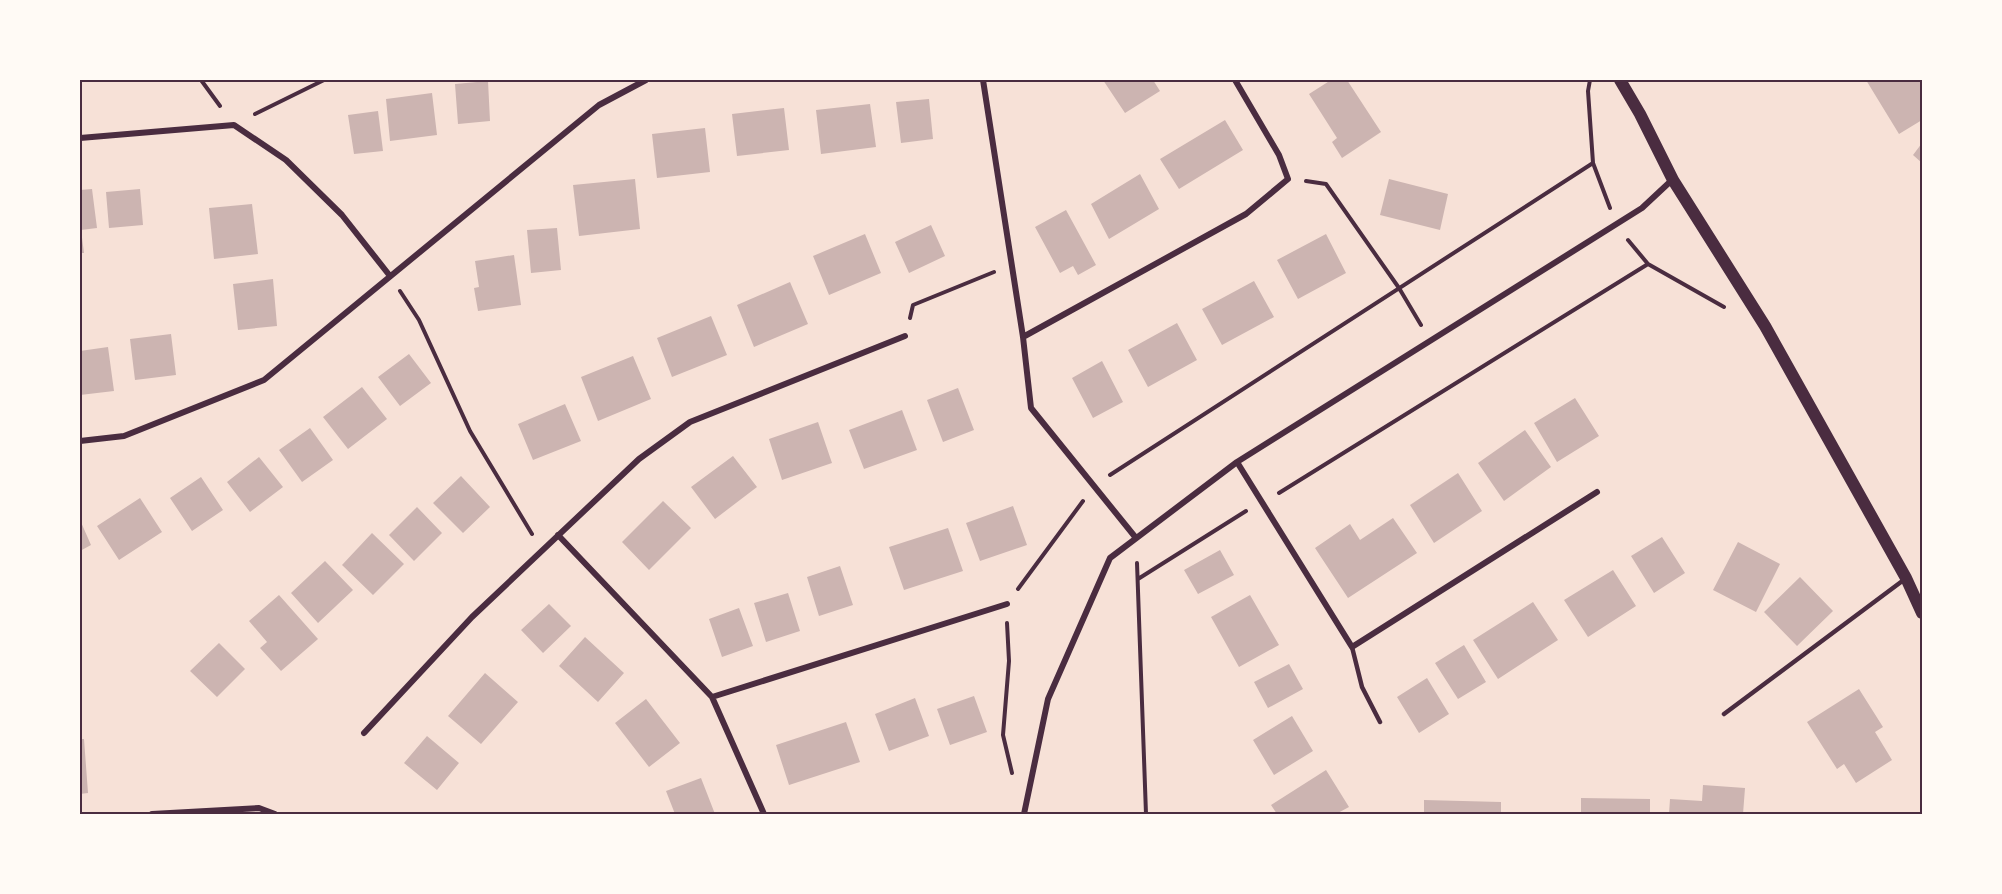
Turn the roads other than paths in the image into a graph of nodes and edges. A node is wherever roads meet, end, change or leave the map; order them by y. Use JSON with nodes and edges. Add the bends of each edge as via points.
{"nodes":[{"id":1,"x":646,"y":80,"type":"edge"},
{"id":2,"x":983,"y":80,"type":"edge"},
{"id":3,"x":1234,"y":80,"type":"edge"},
{"id":4,"x":1620,"y":80,"type":"edge"},
{"id":5,"x":80,"y":138,"type":"edge"},
{"id":6,"x":1673,"y":180,"type":"junction"},
{"id":7,"x":390,"y":276,"type":"junction"},
{"id":8,"x":905,"y":336,"type":"road end"},
{"id":9,"x":1023,"y":337,"type":"junction"},
{"id":10,"x":80,"y":441,"type":"edge"},
{"id":11,"x":1237,"y":462,"type":"junction"},
{"id":12,"x":1597,"y":492,"type":"dead end"},
{"id":13,"x":558,"y":535,"type":"junction"},
{"id":14,"x":1136,"y":538,"type":"junction"},
{"id":15,"x":1906,"y":578,"type":"junction"},
{"id":16,"x":1007,"y":604,"type":"road end"},
{"id":17,"x":1923,"y":614,"type":"edge"},
{"id":18,"x":1352,"y":647,"type":"junction"},
{"id":19,"x":712,"y":697,"type":"junction"},
{"id":20,"x":1724,"y":714,"type":"dead end"},
{"id":21,"x":1380,"y":722,"type":"dead end"},
{"id":22,"x":364,"y":732,"type":"dead end"},
{"id":23,"x":152,"y":814,"type":"edge"},
{"id":24,"x":275,"y":814,"type":"edge"},
{"id":25,"x":764,"y":814,"type":"edge"},
{"id":26,"x":1024,"y":814,"type":"edge"}],
"edges":[{"from":1,"to":7,"type":"street","via":[[599,105]]},
{"from":2,"to":9,"type":"street"},
{"from":3,"to":9,"type":"street","via":[[1279,155],[1288,179],[1246,214]]},
{"from":4,"to":6,"type":"main road"},
{"from":5,"to":7,"type":"street","via":[[234,125],[286,160],[342,215]]},
{"from":6,"to":11,"type":"street","via":[[1642,208]]},
{"from":6,"to":15,"type":"main road","via":[[1765,326]]},
{"from":7,"to":10,"type":"street","via":[[264,380],[124,436]]},
{"from":8,"to":13,"type":"street","via":[[690,422],[639,459]]},
{"from":9,"to":14,"type":"street","via":[[1031,408]]},
{"from":11,"to":14,"type":"street"},
{"from":11,"to":18,"type":"street"},
{"from":12,"to":18,"type":"street"},
{"from":13,"to":19,"type":"street"},
{"from":13,"to":22,"type":"street","via":[[472,618]]},
{"from":14,"to":26,"type":"street","via":[[1110,558],[1048,699]]},
{"from":15,"to":17,"type":"main road"},
{"from":15,"to":20,"type":"lane"},
{"from":16,"to":19,"type":"street"},
{"from":18,"to":21,"type":"lane","via":[[1362,687]]},
{"from":19,"to":25,"type":"street"},
{"from":23,"to":24,"type":"street","via":[[260,808]]}]}
